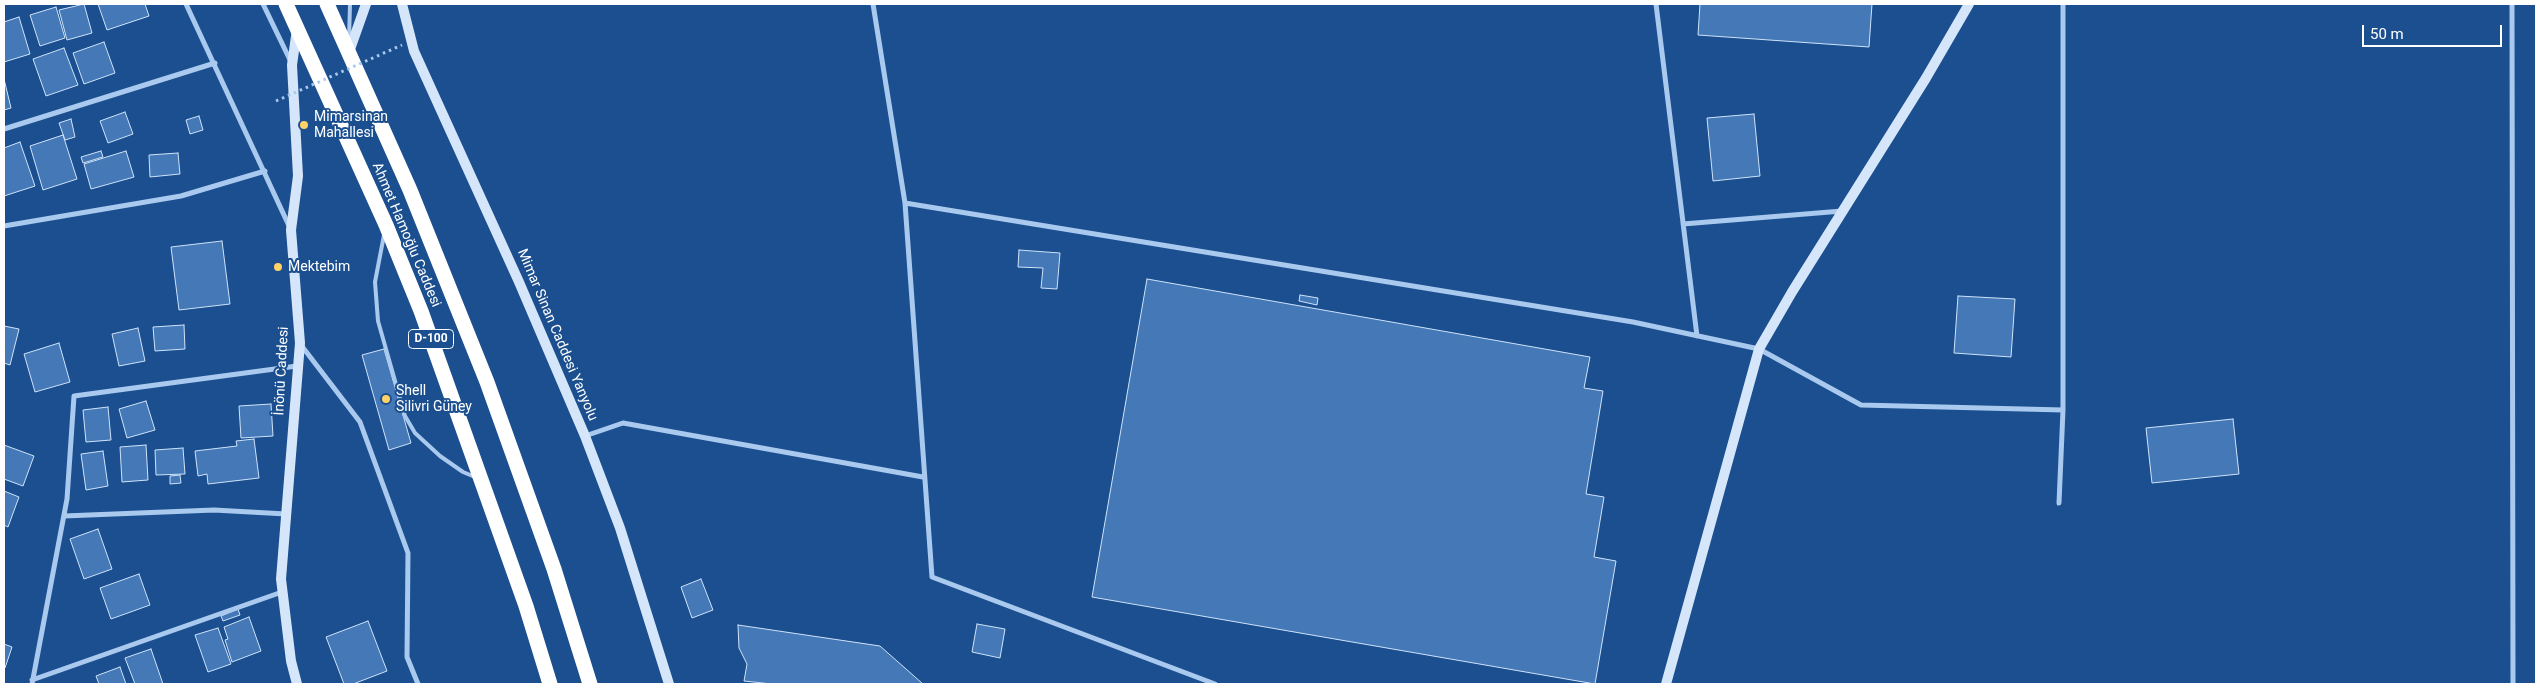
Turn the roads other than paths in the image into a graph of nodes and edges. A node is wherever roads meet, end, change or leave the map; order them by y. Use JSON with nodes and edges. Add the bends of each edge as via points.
{"nodes":[{"id":1,"x":186,"y":4,"type":"edge"},
{"id":2,"x":263,"y":4,"type":"edge"},
{"id":3,"x":286,"y":4,"type":"edge"},
{"id":4,"x":327,"y":4,"type":"edge"},
{"id":5,"x":350,"y":4,"type":"edge"},
{"id":6,"x":366,"y":4,"type":"edge"},
{"id":7,"x":402,"y":4,"type":"edge"},
{"id":8,"x":873,"y":4,"type":"edge"},
{"id":9,"x":1656,"y":4,"type":"edge"},
{"id":10,"x":1969,"y":4,"type":"edge"},
{"id":11,"x":2063,"y":4,"type":"edge"},
{"id":12,"x":2512,"y":4,"type":"edge"},
{"id":13,"x":297,"y":28,"type":"junction"},
{"id":14,"x":349,"y":52,"type":"junction"},
{"id":15,"x":215,"y":63,"type":"junction"},
{"id":16,"x":292,"y":64,"type":"junction"},
{"id":17,"x":4,"y":129,"type":"edge"},
{"id":18,"x":265,"y":171,"type":"junction"},
{"id":19,"x":905,"y":203,"type":"junction"},
{"id":20,"x":1843,"y":210,"type":"junction"},
{"id":21,"x":1683,"y":224,"type":"junction"},
{"id":22,"x":386,"y":225,"type":"junction"},
{"id":23,"x":4,"y":226,"type":"edge"},
{"id":24,"x":291,"y":230,"type":"junction"},
{"id":25,"x":1697,"y":336,"type":"junction"},
{"id":26,"x":300,"y":343,"type":"junction"},
{"id":27,"x":1759,"y":349,"type":"junction"},
{"id":28,"x":297,"y":366,"type":"junction"},
{"id":29,"x":2063,"y":410,"type":"junction"},
{"id":30,"x":585,"y":436,"type":"junction"},
{"id":31,"x":923,"y":477,"type":"junction"},
{"id":32,"x":481,"y":480,"type":"junction"},
{"id":33,"x":2059,"y":503,"type":"dead end"},
{"id":34,"x":286,"y":514,"type":"junction"},
{"id":35,"x":64,"y":516,"type":"junction"},
{"id":36,"x":282,"y":592,"type":"junction"},
{"id":37,"x":32,"y":682,"type":"edge"},
{"id":38,"x":297,"y":684,"type":"edge"},
{"id":39,"x":418,"y":684,"type":"edge"},
{"id":40,"x":550,"y":684,"type":"edge"},
{"id":41,"x":590,"y":684,"type":"edge"},
{"id":42,"x":669,"y":684,"type":"edge"},
{"id":43,"x":1215,"y":684,"type":"edge"},
{"id":44,"x":1666,"y":684,"type":"edge"},
{"id":45,"x":2513,"y":684,"type":"edge"}],
"edges":[{"from":1,"to":15,"type":"street"},
{"from":2,"to":16,"type":"street"},
{"from":3,"to":13,"type":"highway","name":"Ahmet Hamoğlu Caddesi","number":"D-100"},
{"from":4,"to":14,"type":"highway","name":"Ahmet Hamoğlu Caddesi","number":"D-100"},
{"from":5,"to":14,"type":"lane"},
{"from":6,"to":14,"type":"main road"},
{"from":7,"to":30,"type":"main road","name":"Mimar Sinan Caddesi Yanyolu","via":[[414,51]]},
{"from":8,"to":19,"type":"street"},
{"from":9,"to":21,"type":"street"},
{"from":10,"to":20,"type":"main road"},
{"from":11,"to":29,"type":"street"},
{"from":12,"to":45,"type":"street"},
{"from":13,"to":16,"type":"main road","name":"İnönü Caddesi"},
{"from":13,"to":22,"type":"highway","name":"Ahmet Hamoğlu Caddesi","number":"D-100"},
{"from":14,"to":41,"type":"highway","name":"Ahmet Hamoğlu Caddesi","number":"D-100","via":[[410,190],[487,382],[554,569]]},
{"from":15,"to":17,"type":"street"},
{"from":15,"to":18,"type":"street"},
{"from":16,"to":24,"type":"main road","name":"İnönü Caddesi","via":[[298,176]]},
{"from":18,"to":23,"type":"street","via":[[182,196]]},
{"from":18,"to":24,"type":"street"},
{"from":19,"to":25,"type":"street","via":[[1632,322]]},
{"from":19,"to":31,"type":"street"},
{"from":20,"to":21,"type":"street"},
{"from":20,"to":27,"type":"main road"},
{"from":21,"to":25,"type":"street"},
{"from":22,"to":32,"type":"highway","name":"Ahmet Hamoğlu Caddesi","number":"D-100","via":[[421,311]]},
{"from":22,"to":32,"type":"lane","via":[[375,282],[378,321],[405,416],[415,434],[440,456]]},
{"from":24,"to":26,"type":"main road","name":"İnönü Caddesi"},
{"from":25,"to":27,"type":"street"},
{"from":26,"to":28,"type":"main road","name":"İnönü Caddesi"},
{"from":26,"to":39,"type":"street","via":[[360,422],[408,553],[407,657]]},
{"from":27,"to":29,"type":"street","via":[[1861,405]]},
{"from":27,"to":44,"type":"main road"},
{"from":28,"to":34,"type":"main road","name":"İnönü Caddesi"},
{"from":28,"to":35,"type":"street","via":[[74,396]]},
{"from":29,"to":33,"type":"street"},
{"from":30,"to":31,"type":"street","via":[[623,423]]},
{"from":30,"to":42,"type":"main road","name":"Mimar Sinan Caddesi Yanyolu","via":[[620,528]]},
{"from":31,"to":43,"type":"street","via":[[932,577]]},
{"from":32,"to":40,"type":"highway","name":"Ahmet Hamoğlu Caddesi","number":"D-100"},
{"from":34,"to":35,"type":"street","via":[[214,510]]},
{"from":34,"to":36,"type":"main road","name":"İnönü Caddesi"},
{"from":35,"to":37,"type":"street"},
{"from":36,"to":37,"type":"street"},
{"from":36,"to":38,"type":"main road","name":"İnönü Caddesi"}]}
